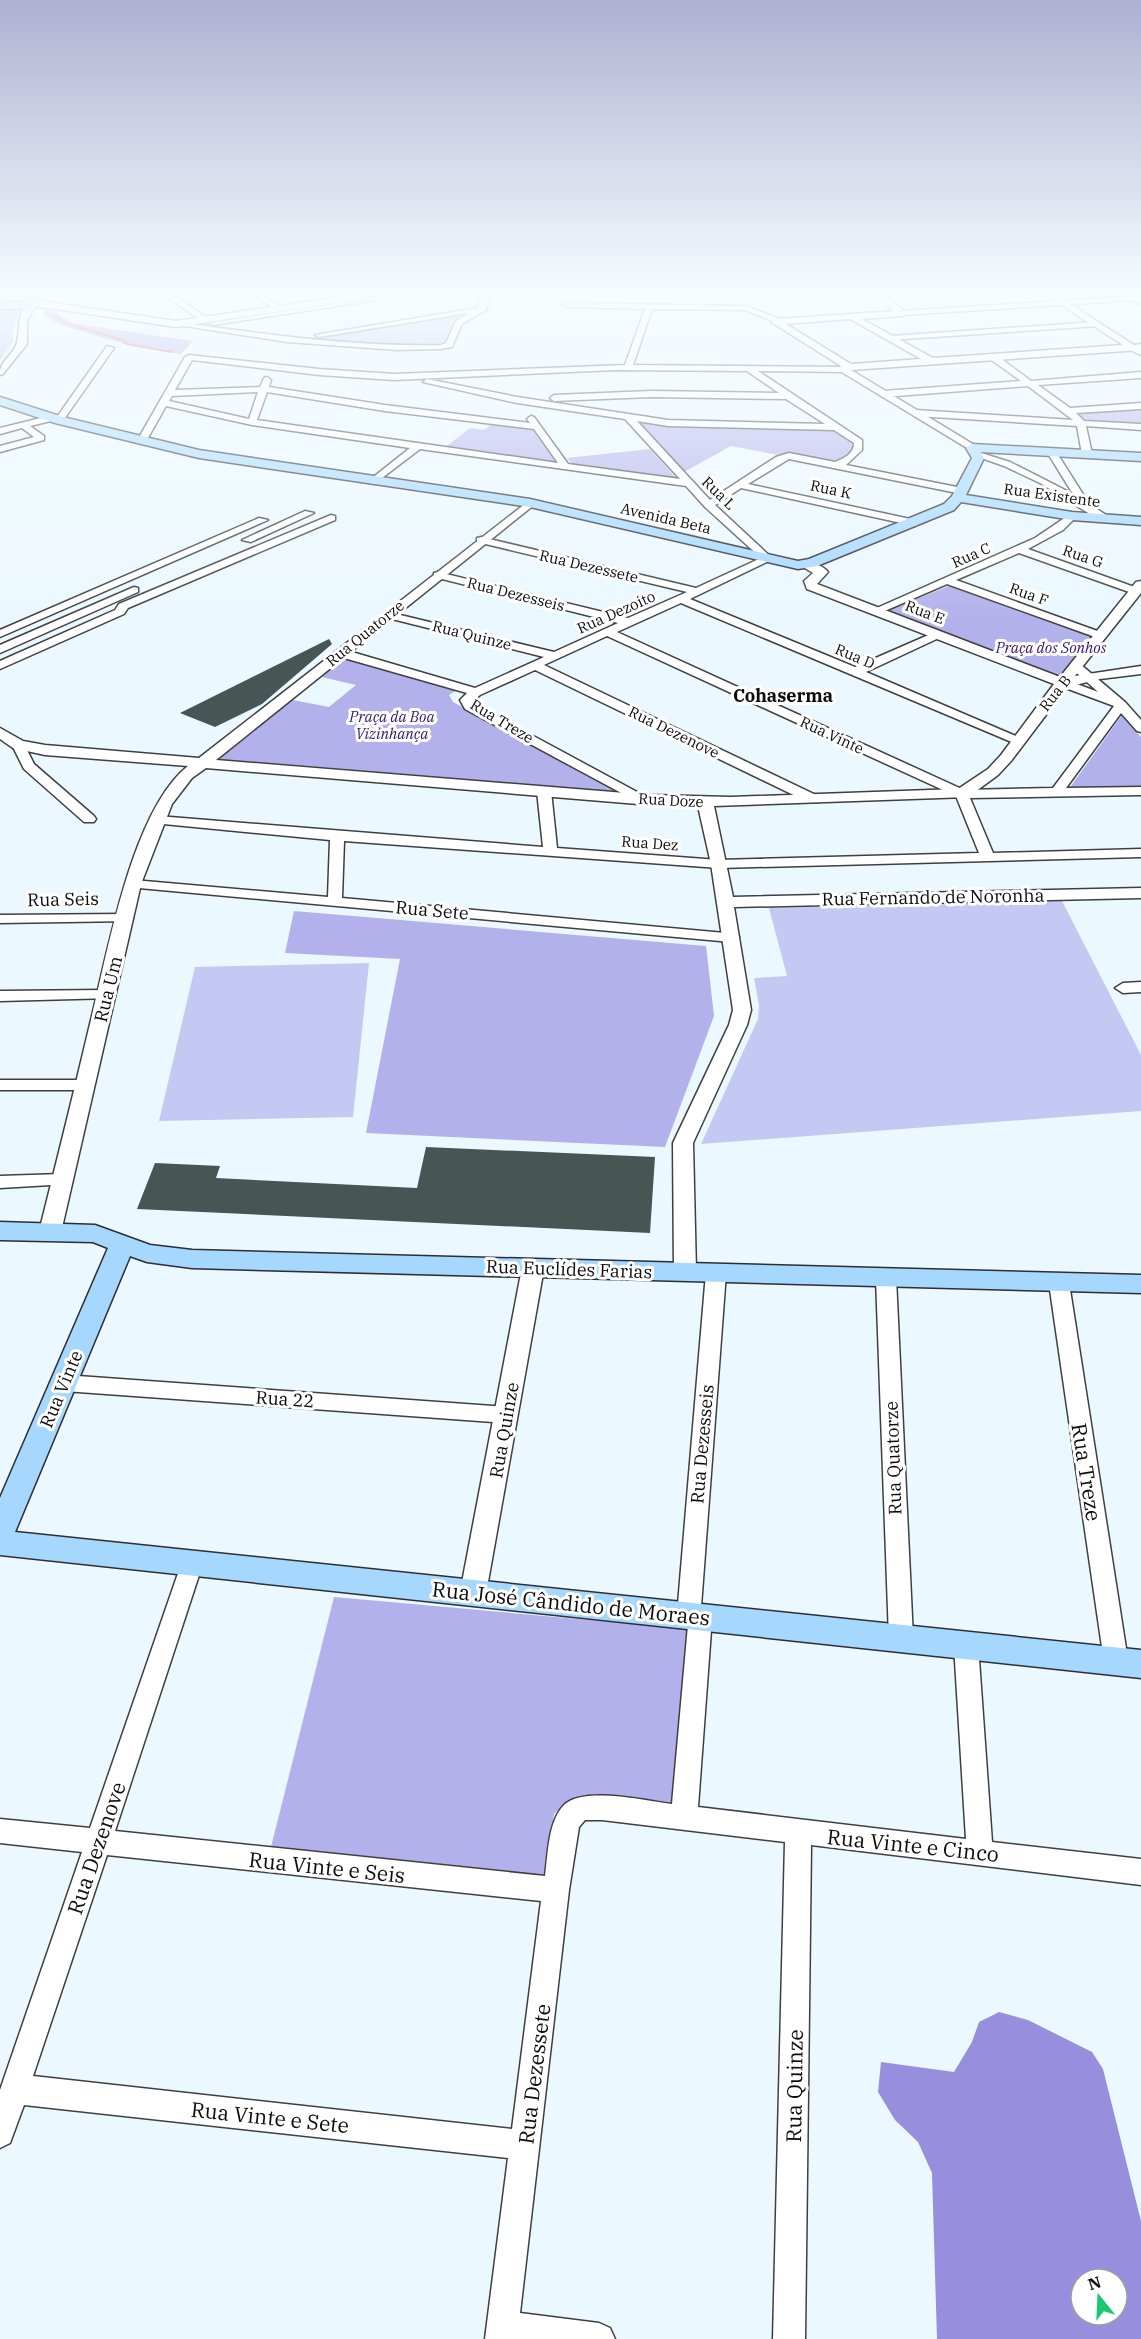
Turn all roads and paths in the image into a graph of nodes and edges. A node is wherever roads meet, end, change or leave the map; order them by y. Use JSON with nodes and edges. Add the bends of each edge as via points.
{"nodes":[{"id":1,"x":12,"y":404,"type":"edge"},
{"id":2,"x":67,"y":404,"type":"edge"},
{"id":3,"x":164,"y":404,"type":"edge"},
{"id":4,"x":170,"y":404,"type":"edge"},
{"id":5,"x":258,"y":404,"type":"edge"},
{"id":6,"x":364,"y":404,"type":"edge"},
{"id":7,"x":519,"y":404,"type":"edge"},
{"id":8,"x":542,"y":404,"type":"edge"},
{"id":9,"x":800,"y":404,"type":"edge"},
{"id":10,"x":901,"y":404,"type":"edge"},
{"id":11,"x":1059,"y":404,"type":"edge"},
{"id":12,"x":1141,"y":406,"type":"edge"},
{"id":13,"x":1068,"y":411,"type":"junction"},
{"id":14,"x":916,"y":413,"type":"junction"},
{"id":15,"x":629,"y":418,"type":"junction"},
{"id":16,"x":56,"y":419,"type":"junction"},
{"id":17,"x":252,"y":422,"type":"junction"},
{"id":18,"x":1081,"y":423,"type":"junction"},
{"id":19,"x":24,"y":426,"type":"junction"},
{"id":20,"x":537,"y":427,"type":"junction"},
{"id":21,"x":835,"y":427,"type":"junction"},
{"id":22,"x":1141,"y":427,"type":"edge"},
{"id":23,"x":0,"y":431,"type":"edge"},
{"id":24,"x":142,"y":441,"type":"junction"},
{"id":25,"x":417,"y":447,"type":"junction"},
{"id":26,"x":0,"y":449,"type":"edge"},
{"id":27,"x":975,"y":452,"type":"junction"},
{"id":28,"x":1052,"y":452,"type":"junction"},
{"id":29,"x":1087,"y":454,"type":"junction"},
{"id":30,"x":1141,"y":457,"type":"edge"},
{"id":31,"x":565,"y":466,"type":"junction"},
{"id":32,"x":836,"y":466,"type":"junction"},
{"id":33,"x":374,"y":481,"type":"junction"},
{"id":34,"x":687,"y":483,"type":"junction"},
{"id":35,"x":741,"y":485,"type":"junction"},
{"id":36,"x":960,"y":495,"type":"junction"},
{"id":37,"x":1083,"y":502,"type":"junction"},
{"id":38,"x":530,"y":503,"type":"junction"},
{"id":39,"x":709,"y":505,"type":"junction"},
{"id":40,"x":292,"y":508,"type":"dead end"},
{"id":41,"x":309,"y":513,"type":"dead end"},
{"id":42,"x":1072,"y":516,"type":"junction"},
{"id":43,"x":331,"y":518,"type":"dead end"},
{"id":44,"x":1105,"y":519,"type":"junction"},
{"id":45,"x":1141,"y":521,"type":"edge"},
{"id":46,"x":915,"y":523,"type":"junction"},
{"id":47,"x":482,"y":540,"type":"junction"},
{"id":48,"x":1019,"y":549,"type":"junction"},
{"id":49,"x":768,"y":559,"type":"junction"},
{"id":50,"x":806,"y":565,"type":"junction"},
{"id":51,"x":438,"y":575,"type":"junction"},
{"id":52,"x":949,"y":580,"type":"junction"},
{"id":53,"x":1139,"y":588,"type":"edge"},
{"id":54,"x":697,"y":591,"type":"junction"},
{"id":55,"x":681,"y":599,"type":"junction"},
{"id":56,"x":876,"y":611,"type":"junction"},
{"id":57,"x":388,"y":615,"type":"junction"},
{"id":58,"x":629,"y":622,"type":"junction"},
{"id":59,"x":607,"y":632,"type":"junction"},
{"id":60,"x":0,"y":633,"type":"edge"},
{"id":61,"x":937,"y":635,"type":"junction"},
{"id":62,"x":1099,"y":635,"type":"junction"},
{"id":63,"x":0,"y":649,"type":"edge"},
{"id":64,"x":341,"y":653,"type":"junction"},
{"id":65,"x":555,"y":656,"type":"junction"},
{"id":66,"x":0,"y":665,"type":"edge"},
{"id":67,"x":534,"y":665,"type":"junction"},
{"id":68,"x":1076,"y":667,"type":"junction"},
{"id":69,"x":1141,"y":670,"type":"edge"},
{"id":70,"x":855,"y":672,"type":"junction"},
{"id":71,"x":1088,"y":676,"type":"junction"},
{"id":72,"x":1064,"y":683,"type":"junction"},
{"id":73,"x":476,"y":692,"type":"junction"},
{"id":74,"x":1121,"y":705,"type":"junction"},
{"id":75,"x":1141,"y":728,"type":"edge"},
{"id":76,"x":0,"y":732,"type":"edge"},
{"id":77,"x":1019,"y":740,"type":"junction"},
{"id":78,"x":18,"y":745,"type":"junction"},
{"id":79,"x":202,"y":764,"type":"junction"},
{"id":80,"x":544,"y":791,"type":"junction"},
{"id":81,"x":1141,"y":791,"type":"edge"},
{"id":82,"x":1056,"y":793,"type":"junction"},
{"id":83,"x":962,"y":794,"type":"junction"},
{"id":84,"x":643,"y":799,"type":"junction"},
{"id":85,"x":813,"y":799,"type":"junction"},
{"id":86,"x":705,"y":803,"type":"junction"},
{"id":87,"x":89,"y":819,"type":"dead end"},
{"id":88,"x":158,"y":820,"type":"junction"},
{"id":89,"x":337,"y":836,"type":"junction"},
{"id":90,"x":551,"y":853,"type":"junction"},
{"id":91,"x":1141,"y":853,"type":"edge"},
{"id":92,"x":988,"y":857,"type":"junction"},
{"id":93,"x":719,"y":864,"type":"junction"},
{"id":94,"x":134,"y":884,"type":"junction"},
{"id":95,"x":1141,"y":893,"type":"edge"},
{"id":96,"x":335,"y":902,"type":"junction"},
{"id":97,"x":725,"y":902,"type":"junction"},
{"id":98,"x":126,"y":918,"type":"junction"},
{"id":99,"x":0,"y":919,"type":"edge"},
{"id":100,"x":731,"y":936,"type":"junction"},
{"id":101,"x":1141,"y":987,"type":"edge"},
{"id":102,"x":1123,"y":988,"type":"dead end"},
{"id":103,"x":107,"y":995,"type":"junction"},
{"id":104,"x":0,"y":996,"type":"edge"},
{"id":105,"x":86,"y":1084,"type":"junction"},
{"id":106,"x":0,"y":1085,"type":"edge"},
{"id":107,"x":63,"y":1180,"type":"junction"},
{"id":108,"x":0,"y":1182,"type":"edge"},
{"id":109,"x":0,"y":1231,"type":"edge"},
{"id":110,"x":50,"y":1232,"type":"junction"},
{"id":111,"x":122,"y":1245,"type":"junction"},
{"id":112,"x":533,"y":1268,"type":"junction"},
{"id":113,"x":685,"y":1272,"type":"junction"},
{"id":114,"x":716,"y":1273,"type":"junction"},
{"id":115,"x":886,"y":1278,"type":"junction"},
{"id":116,"x":1059,"y":1282,"type":"junction"},
{"id":117,"x":1141,"y":1284,"type":"edge"},
{"id":118,"x":64,"y":1383,"type":"junction"},
{"id":119,"x":507,"y":1415,"type":"junction"},
{"id":120,"x":0,"y":1533,"type":"edge"},
{"id":121,"x":0,"y":1543,"type":"edge"},
{"id":122,"x":192,"y":1563,"type":"junction"},
{"id":123,"x":473,"y":1593,"type":"junction"},
{"id":124,"x":694,"y":1616,"type":"junction"},
{"id":125,"x":901,"y":1638,"type":"junction"},
{"id":126,"x":966,"y":1645,"type":"junction"},
{"id":127,"x":1129,"y":1663,"type":"edge"},
{"id":128,"x":575,"y":1813,"type":"joint"},
{"id":129,"x":684,"y":1817,"type":"junction"},
{"id":130,"x":0,"y":1832,"type":"edge"},
{"id":131,"x":798,"y":1832,"type":"junction"},
{"id":132,"x":98,"y":1843,"type":"junction"},
{"id":133,"x":980,"y":1852,"type":"junction"},
{"id":134,"x":1141,"y":1872,"type":"edge"},
{"id":135,"x":556,"y":1890,"type":"junction"},
{"id":136,"x":15,"y":2089,"type":"junction"},
{"id":137,"x":0,"y":2133,"type":"edge"},
{"id":138,"x":525,"y":2145,"type":"junction"},
{"id":139,"x":502,"y":2333,"type":"edge"},
{"id":140,"x":599,"y":2339,"type":"edge"},
{"id":141,"x":789,"y":2339,"type":"edge"}],
"edges":[{"from":1,"to":16,"type":"main road","name":"Avenida Beta"},
{"from":2,"to":16,"type":"street"},
{"from":3,"to":24,"type":"street"},
{"from":4,"to":17,"type":"street"},
{"from":5,"to":17,"type":"street"},
{"from":6,"to":20,"type":"street"},
{"from":7,"to":20,"type":"street"},
{"from":8,"to":15,"type":"street"},
{"from":9,"to":21,"type":"street"},
{"from":10,"to":14,"type":"street"},
{"from":11,"to":13,"type":"street"},
{"from":12,"to":13,"type":"street"},
{"from":13,"to":18,"type":"street"},
{"from":14,"to":18,"type":"street"},
{"from":14,"to":27,"type":"street"},
{"from":15,"to":21,"type":"street","via":[[695,425]]},
{"from":15,"to":34,"type":"street","name":"Rua L"},
{"from":16,"to":19,"type":"street"},
{"from":16,"to":24,"type":"main road","name":"Avenida Beta"},
{"from":17,"to":25,"type":"street"},
{"from":18,"to":22,"type":"street"},
{"from":18,"to":29,"type":"street"},
{"from":19,"to":23,"type":"street"},
{"from":19,"to":26,"type":"street","via":[[41,438]]},
{"from":20,"to":31,"type":"street"},
{"from":21,"to":32,"type":"street","via":[[860,446],[856,454]]},
{"from":24,"to":33,"type":"main road","name":"Avenida Beta","via":[[225,459]]},
{"from":25,"to":31,"type":"street"},
{"from":25,"to":33,"type":"street"},
{"from":27,"to":28,"type":"main road"},
{"from":27,"to":36,"type":"main road"},
{"from":27,"to":37,"type":"street"},
{"from":28,"to":29,"type":"main road"},
{"from":28,"to":37,"type":"street"},
{"from":29,"to":30,"type":"main road"},
{"from":31,"to":34,"type":"street"},
{"from":32,"to":35,"type":"street","via":[[784,457]]},
{"from":32,"to":36,"type":"street"},
{"from":33,"to":38,"type":"main road","name":"Avenida Beta"},
{"from":34,"to":39,"type":"street","name":"Rua L"},
{"from":35,"to":39,"type":"street"},
{"from":35,"to":46,"type":"street","name":"Rua K"},
{"from":36,"to":42,"type":"main road","name":"Rua Existente"},
{"from":36,"to":46,"type":"main road","via":[[943,511]]},
{"from":37,"to":44,"type":"street"},
{"from":38,"to":47,"type":"street","name":"Rua Quatorze"},
{"from":38,"to":49,"type":"main road","name":"Avenida Beta"},
{"from":39,"to":49,"type":"street","name":"Rua L"},
{"from":40,"to":60,"type":"street"},
{"from":41,"to":63,"type":"street"},
{"from":42,"to":44,"type":"main road","name":"Rua Existente"},
{"from":42,"to":48,"type":"street","name":"Rua C","via":[[1059,528]]},
{"from":43,"to":66,"type":"street","via":[[123,606],[120,612]]},
{"from":44,"to":45,"type":"main road","name":"Rua Existente"},
{"from":46,"to":50,"type":"main road"},
{"from":47,"to":51,"type":"street","name":"Rua Quatorze"},
{"from":47,"to":54,"type":"street","name":"Rua Dezessete"},
{"from":48,"to":52,"type":"street","name":"Rua C"},
{"from":48,"to":53,"type":"street","name":"Rua G"},
{"from":49,"to":50,"type":"main road","name":"Avenida Beta"},
{"from":49,"to":54,"type":"street","name":"Rua Dezoito"},
{"from":50,"to":56,"type":"street","name":"Rua E","via":[[822,572],[810,581],[812,586]]},
{"from":51,"to":57,"type":"street","name":"Rua Quatorze"},
{"from":51,"to":58,"type":"street","name":"Rua Dezesseis"},
{"from":52,"to":56,"type":"street","name":"Rua C"},
{"from":52,"to":62,"type":"street","name":"Rua F"},
{"from":53,"to":62,"type":"street","name":"Rua B"},
{"from":54,"to":55,"type":"street","name":"Rua Dezoito"},
{"from":55,"to":58,"type":"street","name":"Rua Dezoito"},
{"from":55,"to":70,"type":"street","name":"Rua D"},
{"from":56,"to":61,"type":"street","name":"Rua E"},
{"from":57,"to":64,"type":"street","name":"Rua Quatorze"},
{"from":57,"to":65,"type":"street","name":"Rua Quinze"},
{"from":58,"to":59,"type":"street","name":"Rua Dezoito"},
{"from":59,"to":65,"type":"street","name":"Rua Dezoito"},
{"from":59,"to":83,"type":"street","name":"Rua Vinte"},
{"from":61,"to":70,"type":"street"},
{"from":61,"to":72,"type":"street","name":"Rua E"},
{"from":62,"to":68,"type":"street","name":"Rua B"},
{"from":64,"to":73,"type":"street","name":"Rua Treze"},
{"from":64,"to":79,"type":"street","name":"Rua Quatorze"},
{"from":65,"to":67,"type":"street","name":"Rua Dezoito"},
{"from":67,"to":73,"type":"street","name":"Rua Dezoito"},
{"from":67,"to":85,"type":"street","name":"Rua Dezenove"},
{"from":68,"to":71,"type":"street"},
{"from":68,"to":72,"type":"street","name":"Rua B"},
{"from":69,"to":71,"type":"street"},
{"from":70,"to":77,"type":"street","name":"Rua D"},
{"from":71,"to":72,"type":"street"},
{"from":71,"to":74,"type":"street"},
{"from":72,"to":74,"type":"street"},
{"from":72,"to":77,"type":"street","name":"Rua B"},
{"from":73,"to":84,"type":"street","name":"Rua Treze","via":[[466,698],[469,706]]},
{"from":74,"to":75,"type":"street"},
{"from":74,"to":82,"type":"street"},
{"from":76,"to":78,"type":"street"},
{"from":77,"to":83,"type":"street","name":"Rua B","via":[[993,772]]},
{"from":78,"to":79,"type":"street","name":"Rua Doze"},
{"from":78,"to":87,"type":"street","via":[[29,766]]},
{"from":79,"to":80,"type":"street","name":"Rua Doze"},
{"from":79,"to":88,"type":"street","name":"Rua Um","via":[[175,788]]},
{"from":80,"to":84,"type":"street","name":"Rua Doze"},
{"from":80,"to":90,"type":"street"},
{"from":81,"to":82,"type":"street","name":"Rua Doze"},
{"from":82,"to":83,"type":"street","name":"Rua Doze"},
{"from":83,"to":85,"type":"street","name":"Rua Doze"},
{"from":83,"to":92,"type":"street"},
{"from":84,"to":86,"type":"street","name":"Rua Doze"},
{"from":85,"to":86,"type":"street","name":"Rua Doze"},
{"from":86,"to":93,"type":"street"},
{"from":88,"to":89,"type":"street","name":"Rua Dez"},
{"from":88,"to":94,"type":"street","name":"Rua Um"},
{"from":89,"to":90,"type":"street","name":"Rua Dez"},
{"from":89,"to":96,"type":"street"},
{"from":90,"to":93,"type":"street","name":"Rua Dez"},
{"from":91,"to":92,"type":"street","name":"Rua Dez"},
{"from":92,"to":93,"type":"street","name":"Rua Dez"},
{"from":93,"to":97,"type":"street"},
{"from":94,"to":96,"type":"street","name":"Rua Sete"},
{"from":94,"to":98,"type":"street","name":"Rua Um"},
{"from":95,"to":97,"type":"street","name":"Rua Fernando de Noronha"},
{"from":96,"to":100,"type":"street","name":"Rua Sete"},
{"from":97,"to":100,"type":"street"},
{"from":98,"to":99,"type":"street","name":"Rua Seis"},
{"from":98,"to":103,"type":"street","name":"Rua Um"},
{"from":100,"to":113,"type":"street","via":[[741,1018],[683,1143]]},
{"from":101,"to":102,"type":"street"},
{"from":103,"to":104,"type":"street"},
{"from":103,"to":105,"type":"street","name":"Rua Um"},
{"from":105,"to":106,"type":"street"},
{"from":105,"to":107,"type":"street","name":"Rua Um"},
{"from":107,"to":108,"type":"street"},
{"from":107,"to":110,"type":"street","name":"Rua Um"},
{"from":109,"to":110,"type":"main road","name":"Rua Euclídes Farias"},
{"from":110,"to":111,"type":"main road","name":"Rua Euclídes Farias","via":[[95,1234]]},
{"from":111,"to":112,"type":"main road","name":"Rua Euclídes Farias","via":[[192,1258]]},
{"from":111,"to":118,"type":"main road","name":"Rua Vinte"},
{"from":112,"to":113,"type":"main road","name":"Rua Euclídes Farias"},
{"from":112,"to":119,"type":"street","name":"Rua Quinze"},
{"from":113,"to":114,"type":"main road","name":"Rua Euclídes Farias"},
{"from":114,"to":115,"type":"main road","name":"Rua Euclídes Farias"},
{"from":114,"to":124,"type":"street","name":"Rua Dezesseis"},
{"from":115,"to":116,"type":"main road","name":"Rua Euclídes Farias"},
{"from":115,"to":125,"type":"street","name":"Rua Quatorze"},
{"from":116,"to":117,"type":"main road","name":"Rua Euclídes Farias"},
{"from":116,"to":127,"type":"street","name":"Rua Treze"},
{"from":118,"to":119,"type":"street","name":"Rua 22"},
{"from":118,"to":120,"type":"main road","name":"Rua Vinte"},
{"from":119,"to":123,"type":"street","name":"Rua Quinze"},
{"from":121,"to":122,"type":"main road","name":"Rua José Cândido de Moraes"},
{"from":122,"to":123,"type":"main road","name":"Rua José Cândido de Moraes"},
{"from":122,"to":132,"type":"street","name":"Rua Dezenove"},
{"from":123,"to":124,"type":"main road","name":"Rua José Cândido de Moraes"},
{"from":124,"to":125,"type":"main road","name":"Rua José Cândido de Moraes"},
{"from":124,"to":129,"type":"street"},
{"from":125,"to":126,"type":"main road","name":"Rua José Cândido de Moraes"},
{"from":126,"to":127,"type":"main road","name":"Rua José Cândido de Moraes"},
{"from":126,"to":133,"type":"street"},
{"from":128,"to":129,"type":"street","name":"Rua Vinte e Cinco","via":[[598,1807]]},
{"from":128,"to":135,"type":"street","name":"Rua Dezessete","via":[[567,1826]]},
{"from":129,"to":131,"type":"street","name":"Rua Vinte e Cinco"},
{"from":130,"to":132,"type":"street","name":"Rua Vinte e Seis"},
{"from":131,"to":133,"type":"street","name":"Rua Vinte e Cinco"},
{"from":131,"to":141,"type":"street","name":"Rua Quinze"},
{"from":132,"to":135,"type":"street","name":"Rua Vinte e Seis"},
{"from":132,"to":136,"type":"street","name":"Rua Dezenove"},
{"from":133,"to":134,"type":"street","name":"Rua Vinte e Cinco"},
{"from":135,"to":138,"type":"street","name":"Rua Dezessete"},
{"from":136,"to":137,"type":"street","name":"Rua Dezenove"},
{"from":136,"to":138,"type":"street","name":"Rua Vinte e Sete"},
{"from":138,"to":139,"type":"street","name":"Rua Dezessete"},
{"from":139,"to":140,"type":"street"}]}
